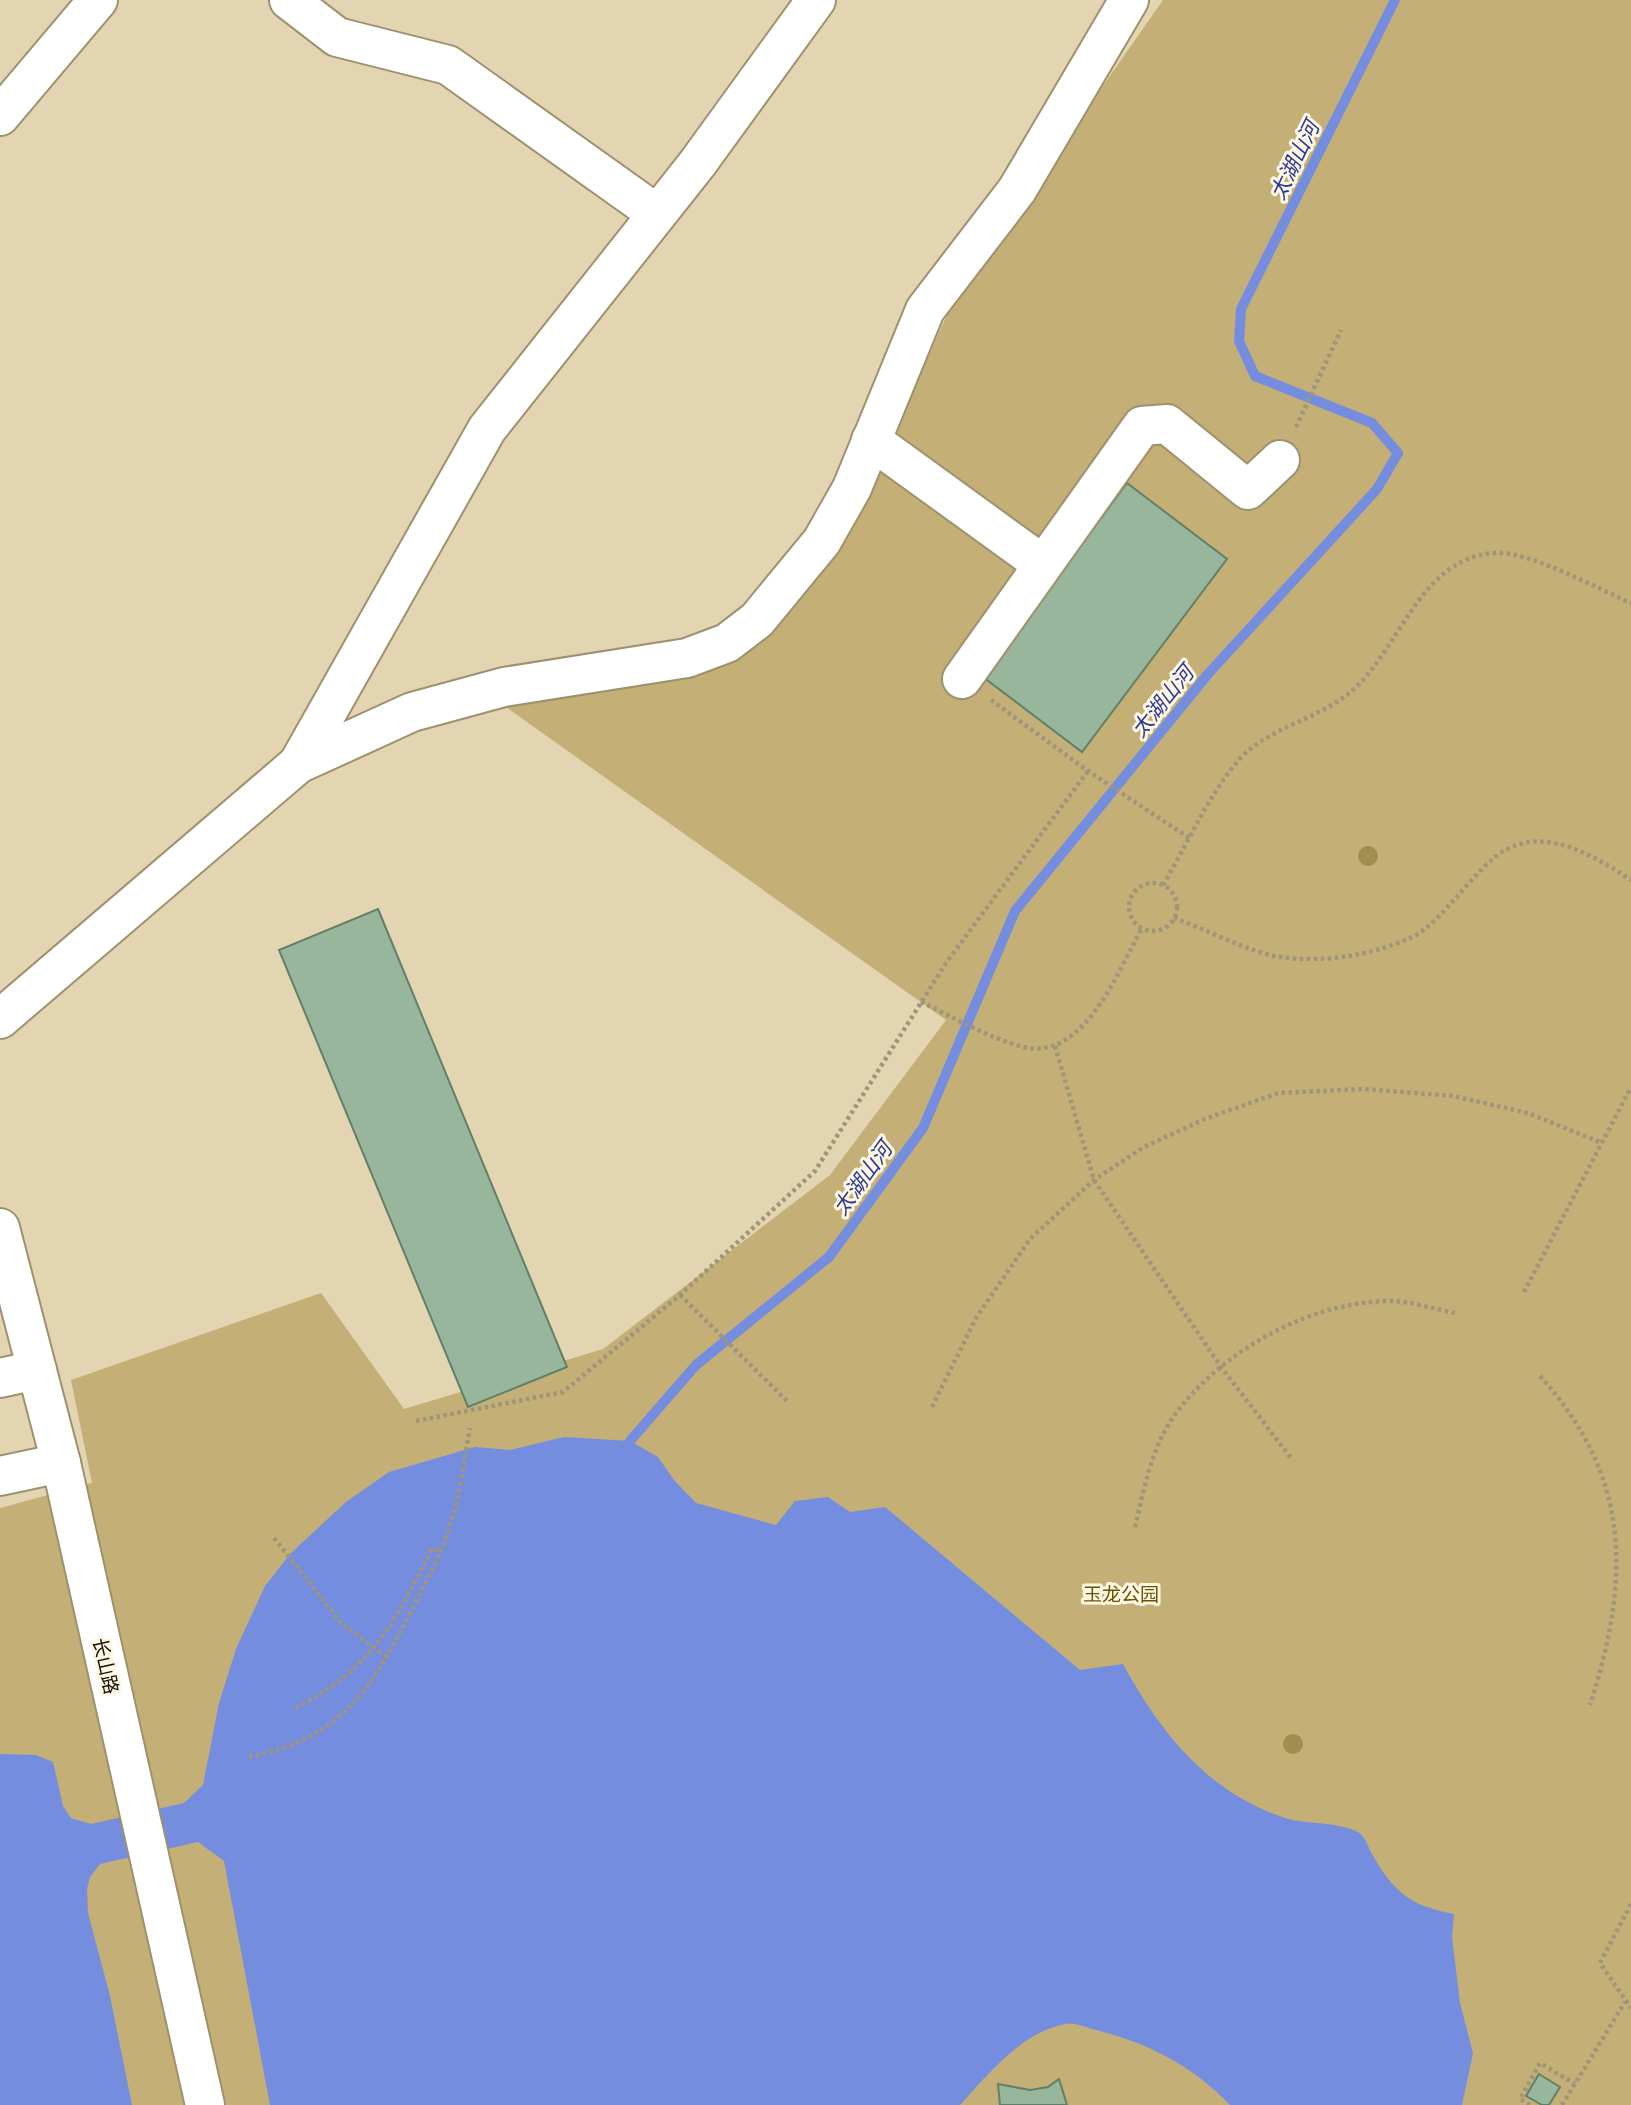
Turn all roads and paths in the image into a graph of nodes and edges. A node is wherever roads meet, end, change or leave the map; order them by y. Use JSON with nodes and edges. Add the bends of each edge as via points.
{"nodes":[{"id":1,"x":98,"y":0,"type":"edge"},
{"id":2,"x":289,"y":0,"type":"edge"},
{"id":3,"x":1129,"y":0,"type":"edge"},
{"id":4,"x":811,"y":2,"type":"edge"},
{"id":5,"x":0,"y":116,"type":"edge"},
{"id":6,"x":657,"y":214,"type":"junction"},
{"id":7,"x":1341,"y":330,"type":"dead end"},
{"id":8,"x":872,"y":440,"type":"junction"},
{"id":9,"x":1280,"y":460,"type":"joint"},
{"id":10,"x":1042,"y":564,"type":"junction"},
{"id":11,"x":1631,"y":603,"type":"edge"},
{"id":12,"x":962,"y":679,"type":"joint"},
{"id":13,"x":298,"y":764,"type":"junction"},
{"id":14,"x":1088,"y":771,"type":"junction"},
{"id":15,"x":1191,"y":839,"type":"junction"},
{"id":16,"x":1631,"y":880,"type":"edge"},
{"id":17,"x":1163,"y":885,"type":"junction"},
{"id":18,"x":1174,"y":918,"type":"junction"},
{"id":19,"x":1142,"y":928,"type":"junction"},
{"id":20,"x":921,"y":1002,"type":"junction"},
{"id":21,"x":0,"y":1019,"type":"edge"},
{"id":22,"x":1055,"y":1046,"type":"junction"},
{"id":23,"x":1631,"y":1087,"type":"edge"},
{"id":24,"x":1602,"y":1143,"type":"junction"},
{"id":25,"x":1094,"y":1180,"type":"junction"},
{"id":26,"x":0,"y":1228,"type":"edge"},
{"id":27,"x":1524,"y":1292,"type":"dead end"},
{"id":28,"x":680,"y":1295,"type":"junction"},
{"id":29,"x":1455,"y":1313,"type":"dead end"},
{"id":30,"x":1221,"y":1367,"type":"junction"},
{"id":31,"x":37,"y":1370,"type":"junction"},
{"id":32,"x":1540,"y":1376,"type":"dead end"},
{"id":33,"x":0,"y":1378,"type":"edge"},
{"id":34,"x":787,"y":1401,"type":"dead end"},
{"id":35,"x":932,"y":1406,"type":"dead end"},
{"id":36,"x":416,"y":1421,"type":"dead end"},
{"id":37,"x":1584,"y":1422,"type":"dead end"},
{"id":38,"x":470,"y":1428,"type":"dead end"},
{"id":39,"x":1291,"y":1458,"type":"dead end"},
{"id":40,"x":61,"y":1464,"type":"junction"},
{"id":41,"x":0,"y":1476,"type":"edge"},
{"id":42,"x":1135,"y":1528,"type":"dead end"},
{"id":43,"x":274,"y":1538,"type":"dead end"},
{"id":44,"x":440,"y":1552,"type":"junction"},
{"id":45,"x":374,"y":1649,"type":"junction"},
{"id":46,"x":1613,"y":1650,"type":"dead end"},
{"id":47,"x":388,"y":1658,"type":"junction"},
{"id":48,"x":1590,"y":1704,"type":"dead end"},
{"id":49,"x":296,"y":1708,"type":"dead end"},
{"id":50,"x":250,"y":1757,"type":"dead end"},
{"id":51,"x":1631,"y":1904,"type":"edge"},
{"id":52,"x":1625,"y":2002,"type":"junction"},
{"id":53,"x":1631,"y":2008,"type":"edge"},
{"id":54,"x":1575,"y":2084,"type":"junction"},
{"id":55,"x":205,"y":2105,"type":"edge"},
{"id":56,"x":1530,"y":2105,"type":"edge"},
{"id":57,"x":1563,"y":2105,"type":"edge"}],
"edges":[{"from":1,"to":5,"type":"street"},
{"from":2,"to":6,"type":"street","via":[[337,37],[448,65]]},
{"from":3,"to":8,"type":"street","via":[[1017,190],[925,310]]},
{"from":4,"to":6,"type":"street"},
{"from":6,"to":13,"type":"street","via":[[486,429]]},
{"from":7,"to":9,"type":"path"},
{"from":8,"to":10,"type":"street"},
{"from":8,"to":13,"type":"street","via":[[822,541],[757,620],[727,643],[687,658],[504,687],[412,712]]},
{"from":9,"to":10,"type":"street","via":[[1248,490],[1167,424],[1142,426]]},
{"from":10,"to":12,"type":"street"},
{"from":11,"to":15,"type":"path","via":[[1519,555],[1494,552],[1464,559],[1426,591],[1358,686],[1335,706],[1258,743],[1238,761]]},
{"from":12,"to":14,"type":"path"},
{"from":13,"to":21,"type":"street"},
{"from":14,"to":15,"type":"path"},
{"from":14,"to":20,"type":"path"},
{"from":15,"to":17,"type":"path"},
{"from":16,"to":18,"type":"path","via":[[1594,857],[1553,841],[1521,843],[1496,857],[1413,937],[1376,951],[1325,958],[1274,956]]},
{"from":17,"to":18,"type":"path","via":[[1175,899]]},
{"from":17,"to":19,"type":"path","via":[[1153,883],[1134,892],[1129,912]]},
{"from":18,"to":19,"type":"path","via":[[1161,930]]},
{"from":19,"to":22,"type":"path","via":[[1091,1019]]},
{"from":20,"to":22,"type":"path","via":[[1021,1047]]},
{"from":20,"to":28,"type":"path","via":[[815,1171]]},
{"from":22,"to":25,"type":"path"},
{"from":23,"to":24,"type":"path"},
{"from":24,"to":25,"type":"path","via":[[1528,1114],[1453,1096],[1364,1089],[1278,1093],[1144,1147]]},
{"from":24,"to":27,"type":"path"},
{"from":25,"to":30,"type":"path"},
{"from":25,"to":35,"type":"path","via":[[1030,1239],[976,1318]]},
{"from":26,"to":31,"type":"street","name":"长山路"},
{"from":28,"to":34,"type":"path"},
{"from":28,"to":36,"type":"path","via":[[563,1392]]},
{"from":29,"to":30,"type":"path","via":[[1389,1301],[1331,1307],[1272,1333]]},
{"from":30,"to":39,"type":"path"},
{"from":30,"to":42,"type":"path","via":[[1175,1414],[1148,1471]]},
{"from":31,"to":33,"type":"street"},
{"from":31,"to":40,"type":"street","name":"长山路"},
{"from":32,"to":37,"type":"path"},
{"from":38,"to":44,"type":"path","via":[[452,1523]]},
{"from":40,"to":41,"type":"street"},
{"from":40,"to":55,"type":"street","name":"长山路"},
{"from":43,"to":45,"type":"path","via":[[342,1624]]},
{"from":44,"to":45,"type":"path","via":[[432,1548]]},
{"from":44,"to":47,"type":"path"},
{"from":45,"to":47,"type":"path"},
{"from":45,"to":49,"type":"path","via":[[335,1686]]},
{"from":46,"to":48,"type":"path"},
{"from":47,"to":50,"type":"path","via":[[364,1693],[330,1725],[301,1742]]},
{"from":51,"to":52,"type":"path","via":[[1600,1963]]},
{"from":52,"to":53,"type":"path"},
{"from":52,"to":54,"type":"path"},
{"from":54,"to":56,"type":"path","via":[[1540,2063],[1520,2099]]},
{"from":54,"to":57,"type":"path"}]}
